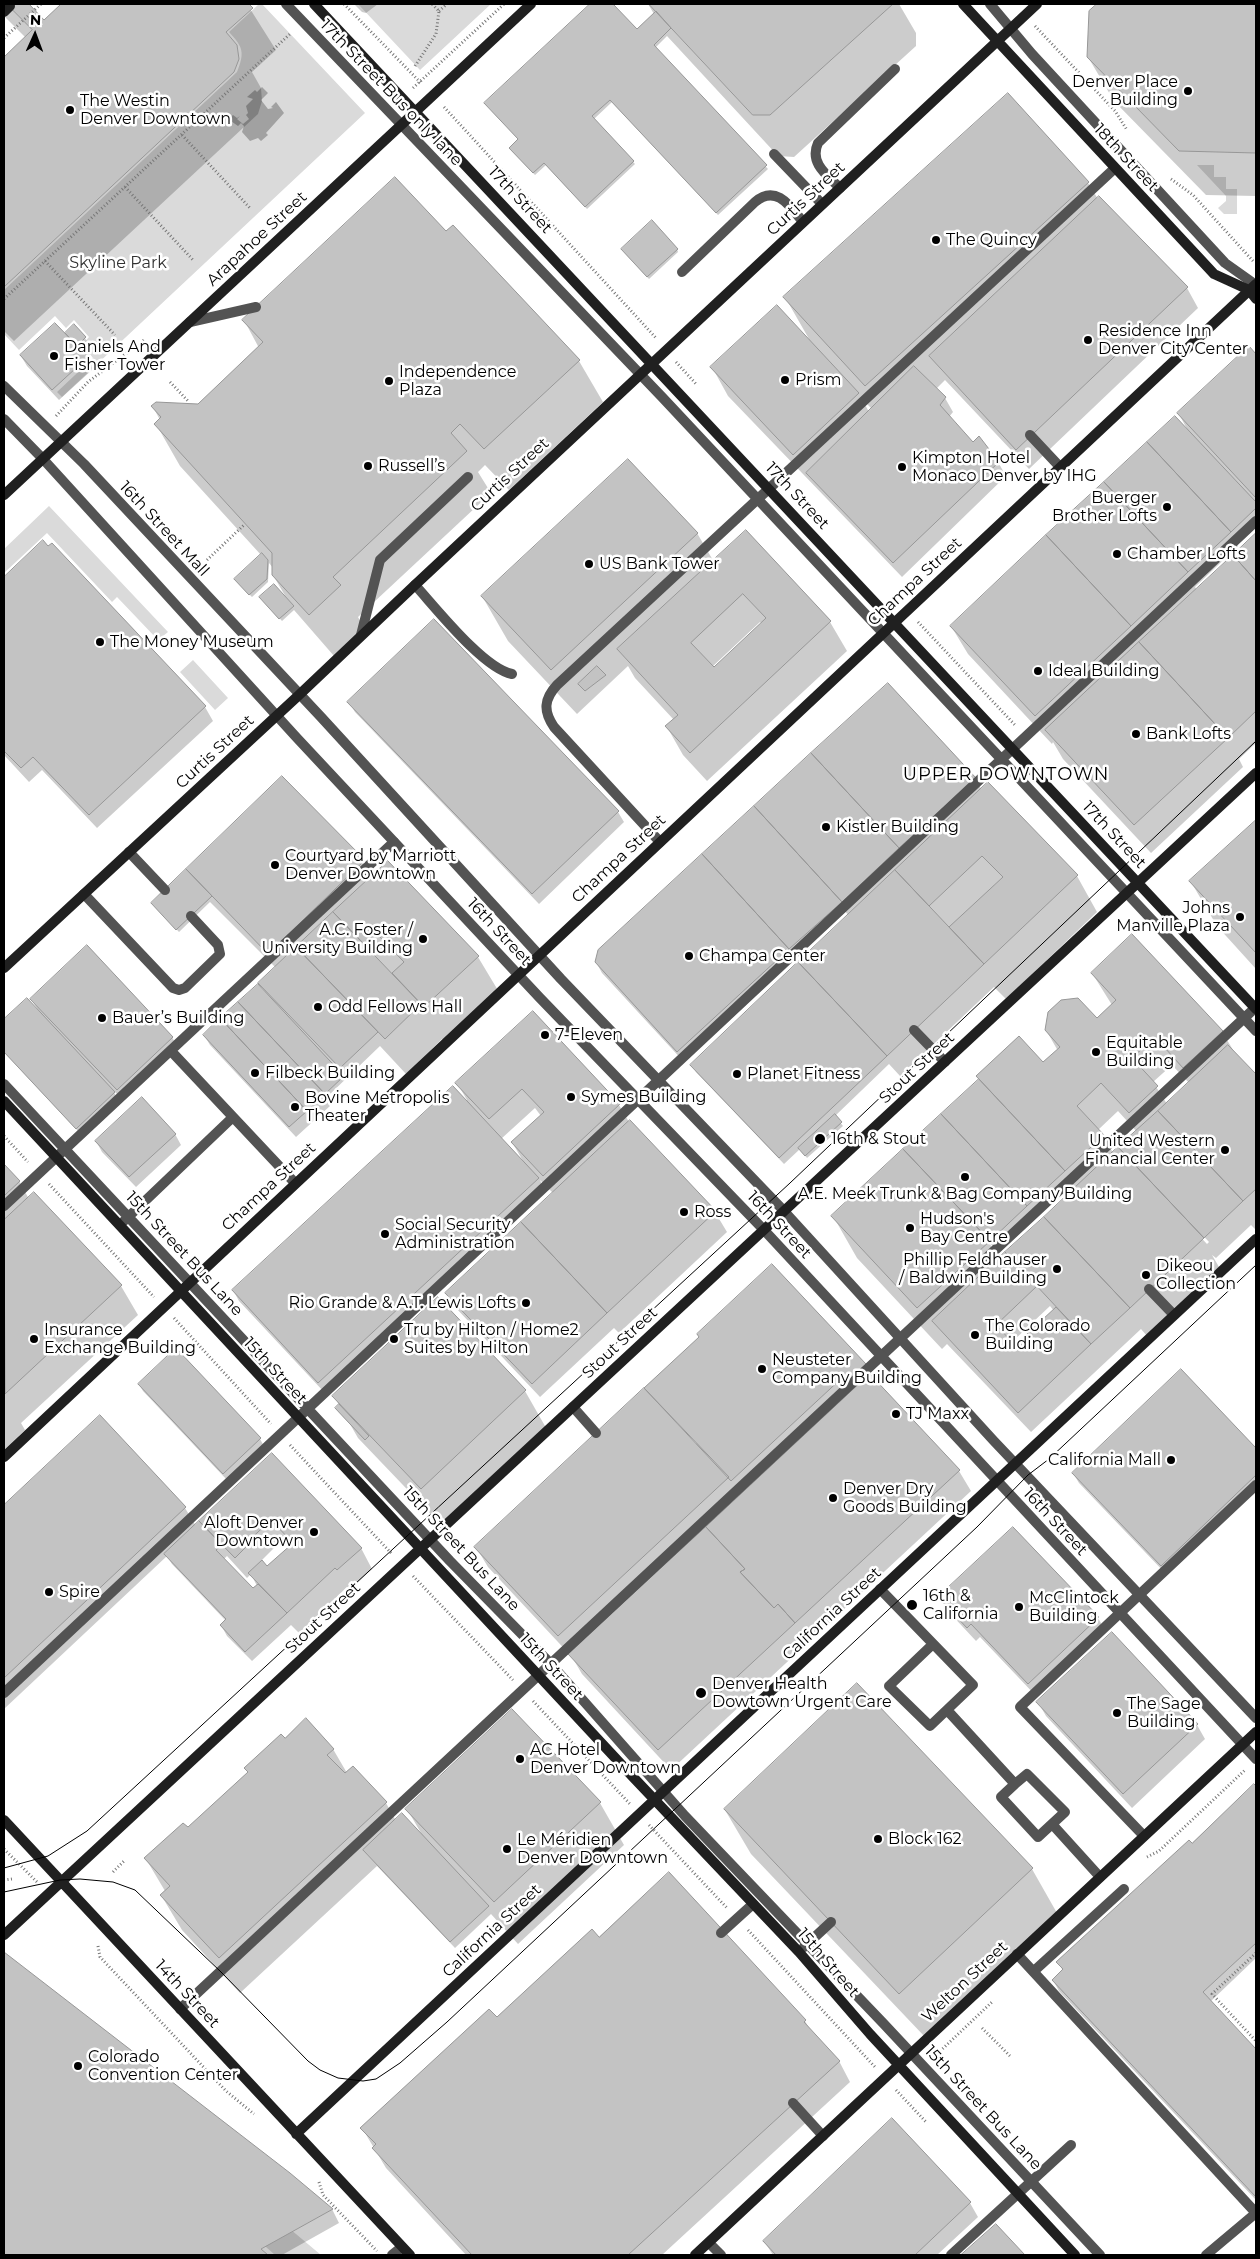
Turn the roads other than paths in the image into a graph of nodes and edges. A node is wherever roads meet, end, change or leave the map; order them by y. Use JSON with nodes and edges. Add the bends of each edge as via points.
{"nodes":[{"id":1,"x":286,"y":4,"type":"edge"},
{"id":2,"x":314,"y":4,"type":"edge"},
{"id":3,"x":531,"y":4,"type":"edge"},
{"id":4,"x":963,"y":4,"type":"edge"},
{"id":5,"x":990,"y":4,"type":"edge"},
{"id":6,"x":1037,"y":4,"type":"edge"},
{"id":7,"x":1011,"y":28,"type":"junction"},
{"id":8,"x":998,"y":40,"type":"junction"},
{"id":9,"x":895,"y":69,"type":"dead end"},
{"id":10,"x":416,"y":112,"type":"junction"},
{"id":11,"x":401,"y":125,"type":"junction"},
{"id":12,"x":774,"y":154,"type":"dead end"},
{"id":13,"x":1114,"y":169,"type":"junction"},
{"id":14,"x":840,"y":188,"type":"junction"},
{"id":15,"x":822,"y":204,"type":"junction"},
{"id":16,"x":803,"y":222,"type":"junction"},
{"id":17,"x":682,"y":272,"type":"dead end"},
{"id":18,"x":1254,"y":286,"type":"edge"},
{"id":19,"x":1256,"y":299,"type":"edge"},
{"id":20,"x":256,"y":307,"type":"dead end"},
{"id":21,"x":190,"y":322,"type":"junction"},
{"id":22,"x":652,"y":363,"type":"junction"},
{"id":23,"x":640,"y":374,"type":"junction"},
{"id":24,"x":4,"y":386,"type":"edge"},
{"id":25,"x":662,"y":397,"type":"joint"},
{"id":26,"x":4,"y":419,"type":"edge"},
{"id":27,"x":1030,"y":435,"type":"dead end"},
{"id":28,"x":61,"y":442,"type":"junction"},
{"id":29,"x":42,"y":459,"type":"junction"},
{"id":30,"x":1060,"y":467,"type":"junction"},
{"id":31,"x":468,"y":478,"type":"dead end"},
{"id":32,"x":770,"y":489,"type":"junction"},
{"id":33,"x":4,"y":495,"type":"edge"},
{"id":34,"x":758,"y":500,"type":"junction"},
{"id":35,"x":1256,"y":521,"type":"edge"},
{"id":36,"x":415,"y":585,"type":"junction"},
{"id":37,"x":894,"y":622,"type":"junction"},
{"id":38,"x":883,"y":632,"type":"junction"},
{"id":39,"x":361,"y":635,"type":"junction"},
{"id":40,"x":512,"y":674,"type":"dead end"},
{"id":41,"x":299,"y":696,"type":"junction"},
{"id":42,"x":276,"y":715,"type":"junction"},
{"id":43,"x":1013,"y":748,"type":"junction"},
{"id":44,"x":1002,"y":758,"type":"junction"},
{"id":45,"x":1256,"y":773,"type":"edge"},
{"id":46,"x":394,"y":842,"type":"junction"},
{"id":47,"x":660,"y":842,"type":"junction"},
{"id":48,"x":129,"y":852,"type":"junction"},
{"id":49,"x":1138,"y":883,"type":"junction"},
{"id":50,"x":165,"y":890,"type":"dead end"},
{"id":51,"x":1128,"y":892,"type":"junction"},
{"id":52,"x":84,"y":894,"type":"junction"},
{"id":53,"x":190,"y":916,"type":"dead end"},
{"id":54,"x":540,"y":954,"type":"junction"},
{"id":55,"x":4,"y":968,"type":"edge"},
{"id":56,"x":518,"y":974,"type":"junction"},
{"id":57,"x":1256,"y":1009,"type":"edge"},
{"id":58,"x":1245,"y":1018,"type":"junction"},
{"id":59,"x":914,"y":1030,"type":"dead end"},
{"id":60,"x":1256,"y":1031,"type":"edge"},
{"id":61,"x":171,"y":1051,"type":"junction"},
{"id":62,"x":945,"y":1062,"type":"junction"},
{"id":63,"x":660,"y":1081,"type":"junction"},
{"id":64,"x":4,"y":1084,"type":"edge"},
{"id":65,"x":638,"y":1100,"type":"junction"},
{"id":66,"x":4,"y":1101,"type":"edge"},
{"id":67,"x":233,"y":1117,"type":"junction"},
{"id":68,"x":65,"y":1150,"type":"junction"},
{"id":69,"x":56,"y":1158,"type":"junction"},
{"id":70,"x":295,"y":1184,"type":"junction"},
{"id":71,"x":4,"y":1206,"type":"edge"},
{"id":72,"x":784,"y":1211,"type":"junction"},
{"id":73,"x":128,"y":1217,"type":"junction"},
{"id":74,"x":120,"y":1226,"type":"junction"},
{"id":75,"x":764,"y":1230,"type":"junction"},
{"id":76,"x":1256,"y":1238,"type":"edge"},
{"id":77,"x":189,"y":1282,"type":"junction"},
{"id":78,"x":1150,"y":1289,"type":"dead end"},
{"id":79,"x":180,"y":1291,"type":"junction"},
{"id":80,"x":1174,"y":1315,"type":"junction"},
{"id":81,"x":901,"y":1338,"type":"junction"},
{"id":82,"x":882,"y":1356,"type":"junction"},
{"id":83,"x":572,"y":1407,"type":"junction"},
{"id":84,"x":308,"y":1408,"type":"junction"},
{"id":85,"x":298,"y":1418,"type":"junction"},
{"id":86,"x":596,"y":1433,"type":"dead end"},
{"id":87,"x":4,"y":1457,"type":"edge"},
{"id":88,"x":1015,"y":1462,"type":"junction"},
{"id":89,"x":996,"y":1481,"type":"junction"},
{"id":90,"x":1256,"y":1485,"type":"edge"},
{"id":91,"x":430,"y":1540,"type":"junction"},
{"id":92,"x":420,"y":1548,"type":"junction"},
{"id":93,"x":880,"y":1589,"type":"junction"},
{"id":94,"x":1140,"y":1596,"type":"junction"},
{"id":95,"x":1120,"y":1614,"type":"junction"},
{"id":96,"x":933,"y":1644,"type":"junction"},
{"id":97,"x":551,"y":1664,"type":"junction"},
{"id":98,"x":539,"y":1676,"type":"junction"},
{"id":99,"x":4,"y":1693,"type":"edge"},
{"id":100,"x":947,"y":1710,"type":"junction"},
{"id":101,"x":1256,"y":1718,"type":"edge"},
{"id":102,"x":1256,"y":1732,"type":"edge"},
{"id":103,"x":1242,"y":1744,"type":"junction"},
{"id":104,"x":1256,"y":1759,"type":"edge"},
{"id":105,"x":1016,"y":1784,"type":"junction"},
{"id":106,"x":663,"y":1791,"type":"junction"},
{"id":107,"x":654,"y":1800,"type":"junction"},
{"id":108,"x":4,"y":1820,"type":"edge"},
{"id":109,"x":1052,"y":1824,"type":"junction"},
{"id":110,"x":1144,"y":1836,"type":"junction"},
{"id":111,"x":1100,"y":1877,"type":"junction"},
{"id":112,"x":61,"y":1882,"type":"junction"},
{"id":113,"x":1124,"y":1888,"type":"dead end"},
{"id":114,"x":753,"y":1904,"type":"junction"},
{"id":115,"x":831,"y":1922,"type":"dead end"},
{"id":116,"x":721,"y":1933,"type":"dead end"},
{"id":117,"x":4,"y":1935,"type":"edge"},
{"id":118,"x":808,"y":1944,"type":"junction"},
{"id":119,"x":799,"y":1952,"type":"junction"},
{"id":120,"x":1017,"y":1954,"type":"junction"},
{"id":121,"x":1034,"y":1971,"type":"junction"},
{"id":122,"x":180,"y":2009,"type":"junction"},
{"id":123,"x":911,"y":2053,"type":"junction"},
{"id":124,"x":898,"y":2065,"type":"junction"},
{"id":125,"x":793,"y":2103,"type":"dead end"},
{"id":126,"x":296,"y":2134,"type":"junction"},
{"id":127,"x":823,"y":2136,"type":"junction"},
{"id":128,"x":1071,"y":2145,"type":"dead end"},
{"id":129,"x":1032,"y":2181,"type":"junction"},
{"id":130,"x":1017,"y":2195,"type":"junction"},
{"id":131,"x":1256,"y":2213,"type":"edge"},
{"id":132,"x":709,"y":2243,"type":"junction"},
{"id":133,"x":402,"y":2247,"type":"junction"},
{"id":134,"x":392,"y":2255,"type":"edge"},
{"id":135,"x":410,"y":2255,"type":"edge"},
{"id":136,"x":695,"y":2255,"type":"edge"},
{"id":137,"x":721,"y":2255,"type":"edge"},
{"id":138,"x":951,"y":2255,"type":"edge"},
{"id":139,"x":1075,"y":2255,"type":"edge"},
{"id":140,"x":1100,"y":2255,"type":"edge"},
{"id":141,"x":1206,"y":2255,"type":"edge"}],
"edges":[{"from":1,"to":11,"type":"street","name":"17th Street Bus only lane"},
{"from":2,"to":10,"type":"main road","name":"17th Street"},
{"from":3,"to":10,"type":"main road","name":"Arapahoe Street"},
{"from":4,"to":8,"type":"main road","name":"18th Street"},
{"from":5,"to":7,"type":"street"},
{"from":6,"to":7,"type":"main road","name":"Curtis Street"},
{"from":7,"to":8,"type":"main road","name":"Curtis Street"},
{"from":7,"to":18,"type":"street","via":[[1225,263]]},
{"from":8,"to":13,"type":"main road","name":"18th Street"},
{"from":8,"to":14,"type":"main road","name":"Curtis Street"},
{"from":9,"to":14,"type":"street","via":[[815,149],[816,162]]},
{"from":10,"to":11,"type":"main road","name":"Arapahoe Street"},
{"from":10,"to":22,"type":"main road","name":"17th Street"},
{"from":11,"to":21,"type":"main road","name":"Arapahoe Street"},
{"from":11,"to":23,"type":"street","name":"17th Street Bus only lane"},
{"from":12,"to":15,"type":"street"},
{"from":13,"to":18,"type":"main road","name":"18th Street","via":[[1214,274]]},
{"from":13,"to":32,"type":"street"},
{"from":14,"to":15,"type":"main road","name":"Curtis Street"},
{"from":15,"to":16,"type":"main road","name":"Curtis Street"},
{"from":16,"to":17,"type":"street","via":[[784,200],[772,194],[766,195],[754,202]]},
{"from":16,"to":22,"type":"main road","name":"Curtis Street"},
{"from":18,"to":19,"type":"main road","name":"18th Street"},
{"from":18,"to":30,"type":"main road","name":"Champa Street"},
{"from":20,"to":21,"type":"street"},
{"from":21,"to":28,"type":"main road","name":"Arapahoe Street"},
{"from":22,"to":23,"type":"main road","name":"Curtis Street"},
{"from":22,"to":32,"type":"main road","name":"17th Street"},
{"from":23,"to":25,"type":"street","name":"17th Street Bus only lane"},
{"from":23,"to":36,"type":"main road","name":"Curtis Street"},
{"from":24,"to":28,"type":"street","name":"16th Street Mall"},
{"from":25,"to":34,"type":"street","name":"17th Street"},
{"from":26,"to":29,"type":"street"},
{"from":27,"to":30,"type":"street"},
{"from":28,"to":29,"type":"main road","name":"Arapahoe Street"},
{"from":28,"to":41,"type":"street","name":"16th Street Mall"},
{"from":29,"to":33,"type":"main road","name":"Arapahoe Street"},
{"from":29,"to":42,"type":"street"},
{"from":30,"to":37,"type":"main road","name":"Champa Street"},
{"from":31,"to":39,"type":"street","via":[[380,560]]},
{"from":32,"to":34,"type":"street"},
{"from":32,"to":37,"type":"main road","name":"17th Street"},
{"from":34,"to":38,"type":"street","name":"17th Street"},
{"from":34,"to":47,"type":"street","via":[[556,685],[548,696],[546,713],[554,727]]},
{"from":35,"to":43,"type":"street"},
{"from":36,"to":39,"type":"main road","name":"Curtis Street"},
{"from":36,"to":40,"type":"street","via":[[494,667]]},
{"from":37,"to":38,"type":"main road","name":"Champa Street"},
{"from":37,"to":43,"type":"main road","name":"17th Street"},
{"from":38,"to":44,"type":"street","name":"17th Street"},
{"from":38,"to":47,"type":"main road","name":"Champa Street"},
{"from":39,"to":41,"type":"main road","name":"Curtis Street"},
{"from":41,"to":42,"type":"main road","name":"Curtis Street"},
{"from":41,"to":54,"type":"street","name":"16th Street"},
{"from":42,"to":46,"type":"street","name":"16th Street"},
{"from":42,"to":48,"type":"main road","name":"Curtis Street"},
{"from":43,"to":44,"type":"street"},
{"from":43,"to":49,"type":"main road","name":"17th Street"},
{"from":44,"to":51,"type":"street","name":"17th Street"},
{"from":44,"to":63,"type":"street"},
{"from":45,"to":49,"type":"main road","name":"Stout Street"},
{"from":46,"to":56,"type":"street","name":"16th Street"},
{"from":46,"to":61,"type":"street"},
{"from":47,"to":54,"type":"main road","name":"Champa Street"},
{"from":48,"to":50,"type":"street"},
{"from":48,"to":52,"type":"main road","name":"Curtis Street"},
{"from":49,"to":51,"type":"main road","name":"Stout Street"},
{"from":49,"to":57,"type":"main road","name":"17th Street"},
{"from":51,"to":58,"type":"street","name":"17th Street"},
{"from":51,"to":62,"type":"main road","name":"Stout Street"},
{"from":52,"to":53,"type":"street","via":[[173,988],[179,990],[220,954],[218,945]]},
{"from":52,"to":55,"type":"main road","name":"Curtis Street"},
{"from":54,"to":56,"type":"main road","name":"Champa Street"},
{"from":54,"to":63,"type":"street","name":"16th Street"},
{"from":56,"to":65,"type":"street","name":"16th Street"},
{"from":56,"to":70,"type":"main road","name":"Champa Street"},
{"from":57,"to":58,"type":"street"},
{"from":58,"to":60,"type":"street","name":"17th Street"},
{"from":58,"to":81,"type":"street"},
{"from":59,"to":62,"type":"street"},
{"from":61,"to":67,"type":"street"},
{"from":61,"to":68,"type":"street"},
{"from":62,"to":72,"type":"main road","name":"Stout Street"},
{"from":63,"to":65,"type":"street"},
{"from":63,"to":72,"type":"street","name":"16th Street"},
{"from":64,"to":68,"type":"street","name":"15th Street Bus Lane"},
{"from":65,"to":75,"type":"street","name":"16th Street"},
{"from":65,"to":84,"type":"street"},
{"from":66,"to":69,"type":"main road","name":"15th Street"},
{"from":67,"to":70,"type":"street"},
{"from":67,"to":73,"type":"street"},
{"from":68,"to":69,"type":"street"},
{"from":68,"to":73,"type":"street","name":"15th Street Bus Lane"},
{"from":69,"to":71,"type":"street"},
{"from":69,"to":74,"type":"main road","name":"15th Street"},
{"from":70,"to":77,"type":"main road","name":"Champa Street"},
{"from":72,"to":75,"type":"main road","name":"Stout Street"},
{"from":72,"to":81,"type":"street","name":"16th Street"},
{"from":73,"to":74,"type":"street"},
{"from":73,"to":77,"type":"street","name":"15th Street Bus Lane"},
{"from":74,"to":79,"type":"main road","name":"15th Street"},
{"from":75,"to":82,"type":"street","name":"16th Street"},
{"from":75,"to":83,"type":"main road","name":"Stout Street"},
{"from":76,"to":80,"type":"main road","name":"California Street"},
{"from":77,"to":79,"type":"main road","name":"Champa Street"},
{"from":77,"to":84,"type":"street","name":"15th Street Bus Lane"},
{"from":78,"to":80,"type":"street"},
{"from":79,"to":85,"type":"main road","name":"15th Street"},
{"from":79,"to":87,"type":"main road","name":"Champa Street"},
{"from":80,"to":88,"type":"main road","name":"California Street"},
{"from":81,"to":82,"type":"street"},
{"from":81,"to":88,"type":"street","name":"16th Street"},
{"from":82,"to":89,"type":"street","name":"16th Street"},
{"from":82,"to":97,"type":"street"},
{"from":83,"to":86,"type":"street"},
{"from":83,"to":91,"type":"main road","name":"Stout Street"},
{"from":84,"to":85,"type":"street"},
{"from":84,"to":91,"type":"street","name":"15th Street Bus Lane"},
{"from":85,"to":92,"type":"main road","name":"15th Street"},
{"from":85,"to":99,"type":"street"},
{"from":88,"to":89,"type":"main road","name":"California Street"},
{"from":88,"to":94,"type":"street","name":"16th Street"},
{"from":89,"to":93,"type":"main road","name":"California Street"},
{"from":89,"to":95,"type":"street","name":"16th Street"},
{"from":90,"to":94,"type":"street"},
{"from":91,"to":92,"type":"main road","name":"Stout Street"},
{"from":91,"to":97,"type":"street","name":"15th Street Bus Lane"},
{"from":92,"to":98,"type":"main road","name":"15th Street"},
{"from":92,"to":112,"type":"main road","name":"Stout Street"},
{"from":93,"to":96,"type":"street"},
{"from":93,"to":106,"type":"main road","name":"California Street"},
{"from":94,"to":95,"type":"street"},
{"from":94,"to":101,"type":"street","name":"16th Street"},
{"from":95,"to":103,"type":"street","name":"16th Street"},
{"from":95,"to":110,"type":"street","via":[[1020,1707]]},
{"from":96,"to":100,"type":"street","via":[[973,1685]]},
{"from":96,"to":100,"type":"street","via":[[889,1686],[930,1726]]},
{"from":97,"to":98,"type":"street"},
{"from":97,"to":106,"type":"street","name":"15th Street Bus Lane"},
{"from":98,"to":107,"type":"main road","name":"15th Street"},
{"from":98,"to":122,"type":"street"},
{"from":100,"to":105,"type":"street"},
{"from":102,"to":103,"type":"main road","name":"Welton Street"},
{"from":103,"to":104,"type":"street","name":"16th Street"},
{"from":103,"to":110,"type":"main road","name":"Welton Street"},
{"from":105,"to":109,"type":"street","via":[[1027,1774],[1065,1812]]},
{"from":105,"to":109,"type":"street","via":[[1001,1797],[1038,1837]]},
{"from":106,"to":107,"type":"main road","name":"California Street"},
{"from":106,"to":118,"type":"street","name":"15th Street Bus Lane"},
{"from":107,"to":114,"type":"main road","name":"15th Street"},
{"from":107,"to":126,"type":"main road","name":"California Street"},
{"from":108,"to":112,"type":"main road","name":"14th Street"},
{"from":109,"to":111,"type":"street"},
{"from":110,"to":111,"type":"main road","name":"Welton Street"},
{"from":111,"to":120,"type":"main road","name":"Welton Street"},
{"from":112,"to":117,"type":"main road","name":"Stout Street"},
{"from":112,"to":122,"type":"main road","name":"14th Street"},
{"from":113,"to":121,"type":"street"},
{"from":114,"to":116,"type":"street"},
{"from":114,"to":119,"type":"main road","name":"15th Street"},
{"from":115,"to":118,"type":"street"},
{"from":118,"to":119,"type":"street"},
{"from":118,"to":123,"type":"street","name":"15th Street Bus Lane"},
{"from":119,"to":124,"type":"main road","name":"15th Street"},
{"from":120,"to":121,"type":"street"},
{"from":120,"to":123,"type":"main road","name":"Welton Street"},
{"from":121,"to":131,"type":"street"},
{"from":122,"to":126,"type":"main road","name":"14th Street"},
{"from":123,"to":124,"type":"main road","name":"Welton Street"},
{"from":123,"to":129,"type":"street","name":"15th Street Bus Lane"},
{"from":124,"to":127,"type":"main road","name":"Welton Street"},
{"from":124,"to":130,"type":"main road","name":"15th Street"},
{"from":125,"to":127,"type":"street"},
{"from":126,"to":133,"type":"main road","name":"14th Street"},
{"from":127,"to":132,"type":"main road","name":"Welton Street"},
{"from":128,"to":129,"type":"street"},
{"from":129,"to":130,"type":"street"},
{"from":129,"to":140,"type":"street","name":"15th Street Bus Lane"},
{"from":130,"to":138,"type":"street"},
{"from":130,"to":139,"type":"main road","name":"15th Street"},
{"from":131,"to":141,"type":"street"},
{"from":132,"to":136,"type":"main road","name":"Welton Street"},
{"from":132,"to":137,"type":"street"},
{"from":133,"to":134,"type":"street"},
{"from":133,"to":135,"type":"main road","name":"14th Street"}]}
